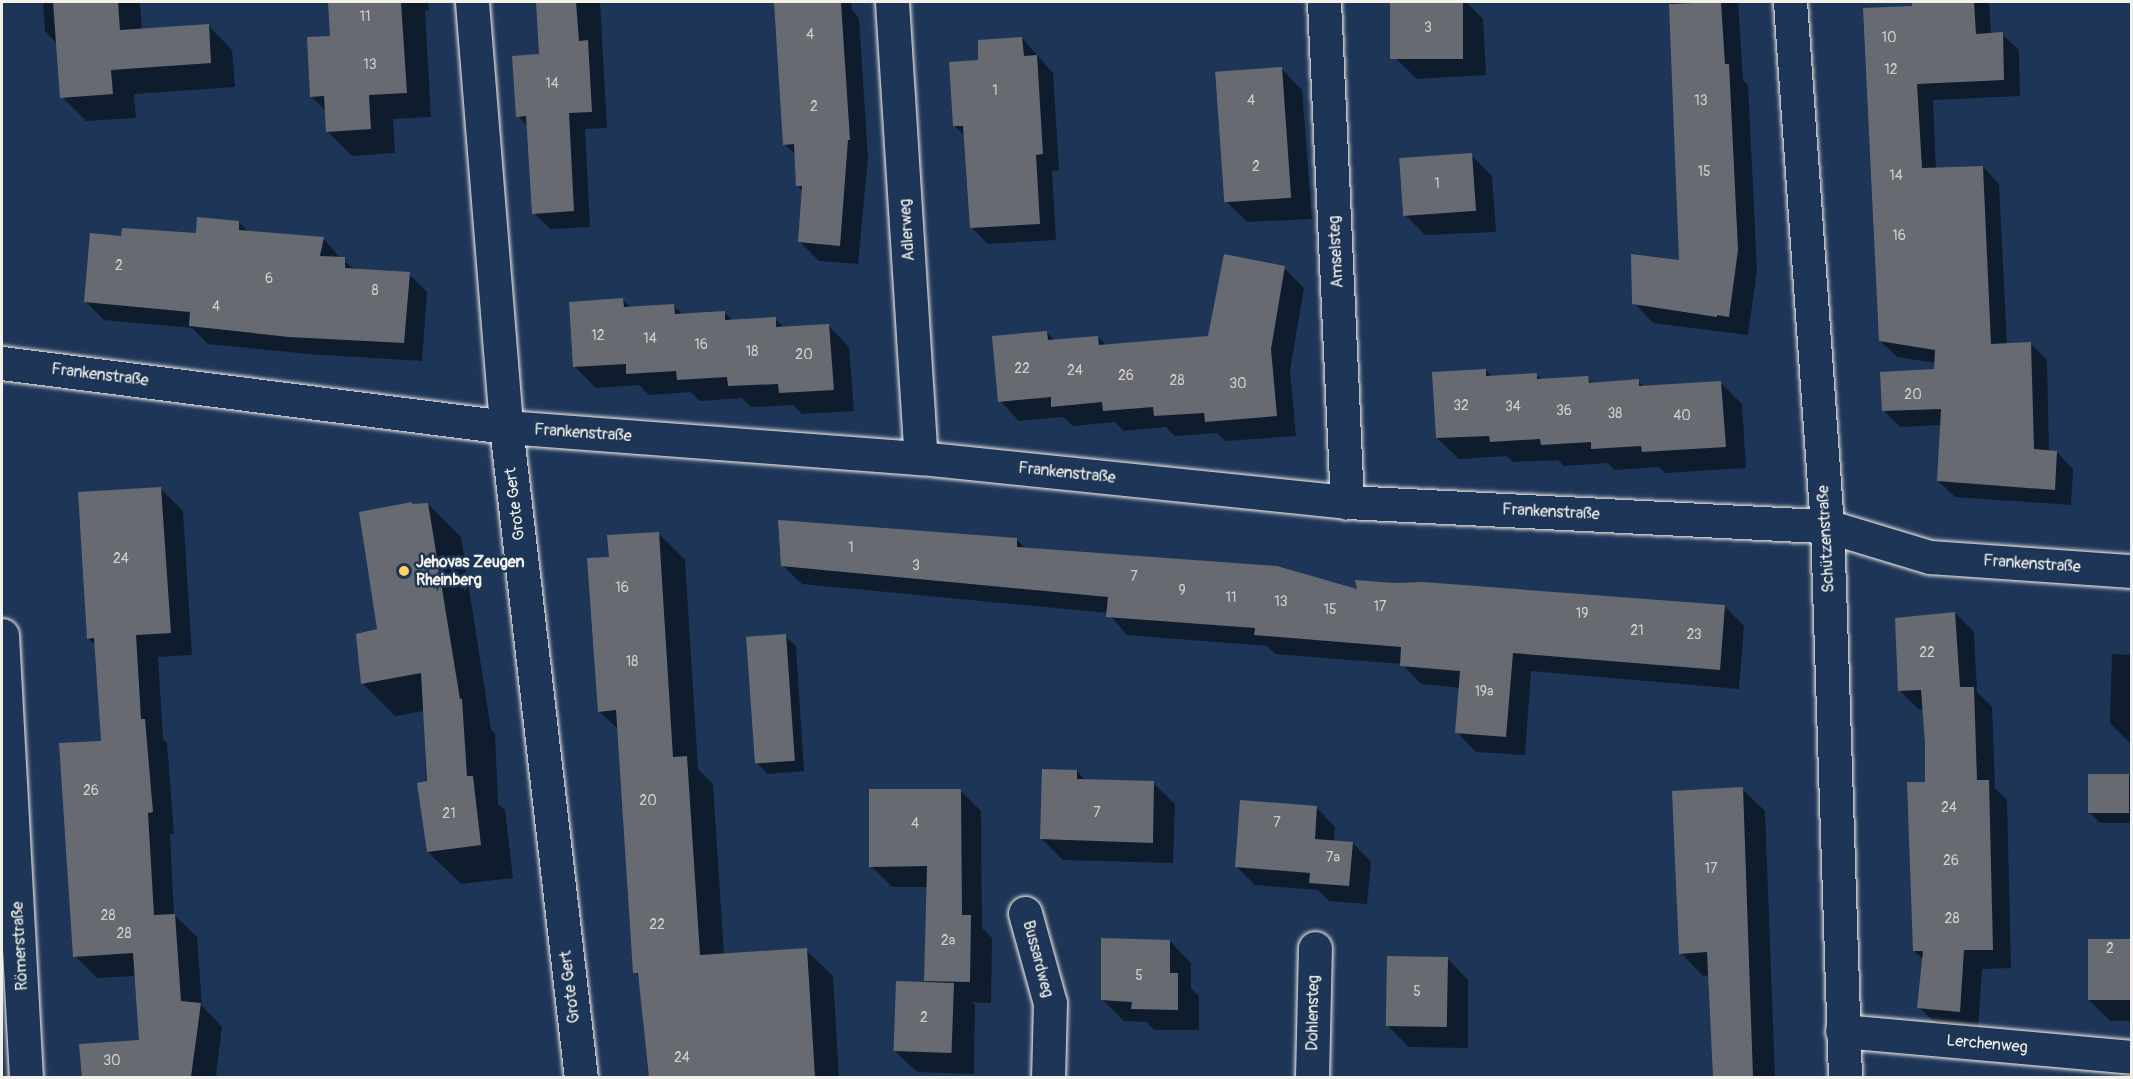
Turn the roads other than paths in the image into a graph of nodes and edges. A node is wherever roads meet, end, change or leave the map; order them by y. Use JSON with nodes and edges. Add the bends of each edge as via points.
{"nodes":[{"id":1,"x":472,"y":2,"type":"edge"},
{"id":2,"x":892,"y":2,"type":"edge"},
{"id":3,"x":1324,"y":2,"type":"edge"},
{"id":4,"x":1790,"y":2,"type":"edge"},
{"id":5,"x":2,"y":363,"type":"edge"},
{"id":6,"x":506,"y":427,"type":"junction"},
{"id":7,"x":921,"y":458,"type":"junction"},
{"id":8,"x":1347,"y":502,"type":"junction"},
{"id":9,"x":1827,"y":526,"type":"junction"},
{"id":10,"x":2132,"y":571,"type":"edge"},
{"id":11,"x":2,"y":635,"type":"edge"},
{"id":12,"x":1025,"y":913,"type":"dead end"},
{"id":13,"x":1314,"y":948,"type":"dead end"},
{"id":14,"x":11,"y":952,"type":"edge"},
{"id":15,"x":1842,"y":1031,"type":"junction"},
{"id":16,"x":2132,"y":1057,"type":"edge"},
{"id":17,"x":26,"y":1077,"type":"edge"},
{"id":18,"x":580,"y":1077,"type":"edge"},
{"id":19,"x":1048,"y":1077,"type":"edge"},
{"id":20,"x":1311,"y":1077,"type":"edge"},
{"id":21,"x":1845,"y":1077,"type":"edge"}],
"edges":[{"from":1,"to":6,"type":"street","name":"Grote Gert"},
{"from":2,"to":7,"type":"street","name":"Adlerweg"},
{"from":3,"to":8,"type":"street","name":"Amselsteg"},
{"from":4,"to":9,"type":"street","name":"Schützenstraße"},
{"from":5,"to":6,"type":"street","name":"Frankenstraße"},
{"from":6,"to":7,"type":"street","name":"Frankenstraße"},
{"from":6,"to":18,"type":"street","name":"Grote Gert"},
{"from":7,"to":8,"type":"street","name":"Frankenstraße"},
{"from":8,"to":9,"type":"street","name":"Frankenstraße"},
{"from":9,"to":10,"type":"street","name":"Frankenstraße","via":[[1930,557]]},
{"from":9,"to":15,"type":"street","name":"Schützenstraße"},
{"from":11,"to":14,"type":"street","name":"Römerstraße"},
{"from":12,"to":19,"type":"street","name":"Bussardweg","via":[[1050,1003]]},
{"from":13,"to":20,"type":"street","name":"Dohlensteg"},
{"from":14,"to":17,"type":"street","name":"Römerstraße"},
{"from":15,"to":16,"type":"street","name":"Lerchenweg"},
{"from":15,"to":21,"type":"street","name":"Schützenstraße"}]}
